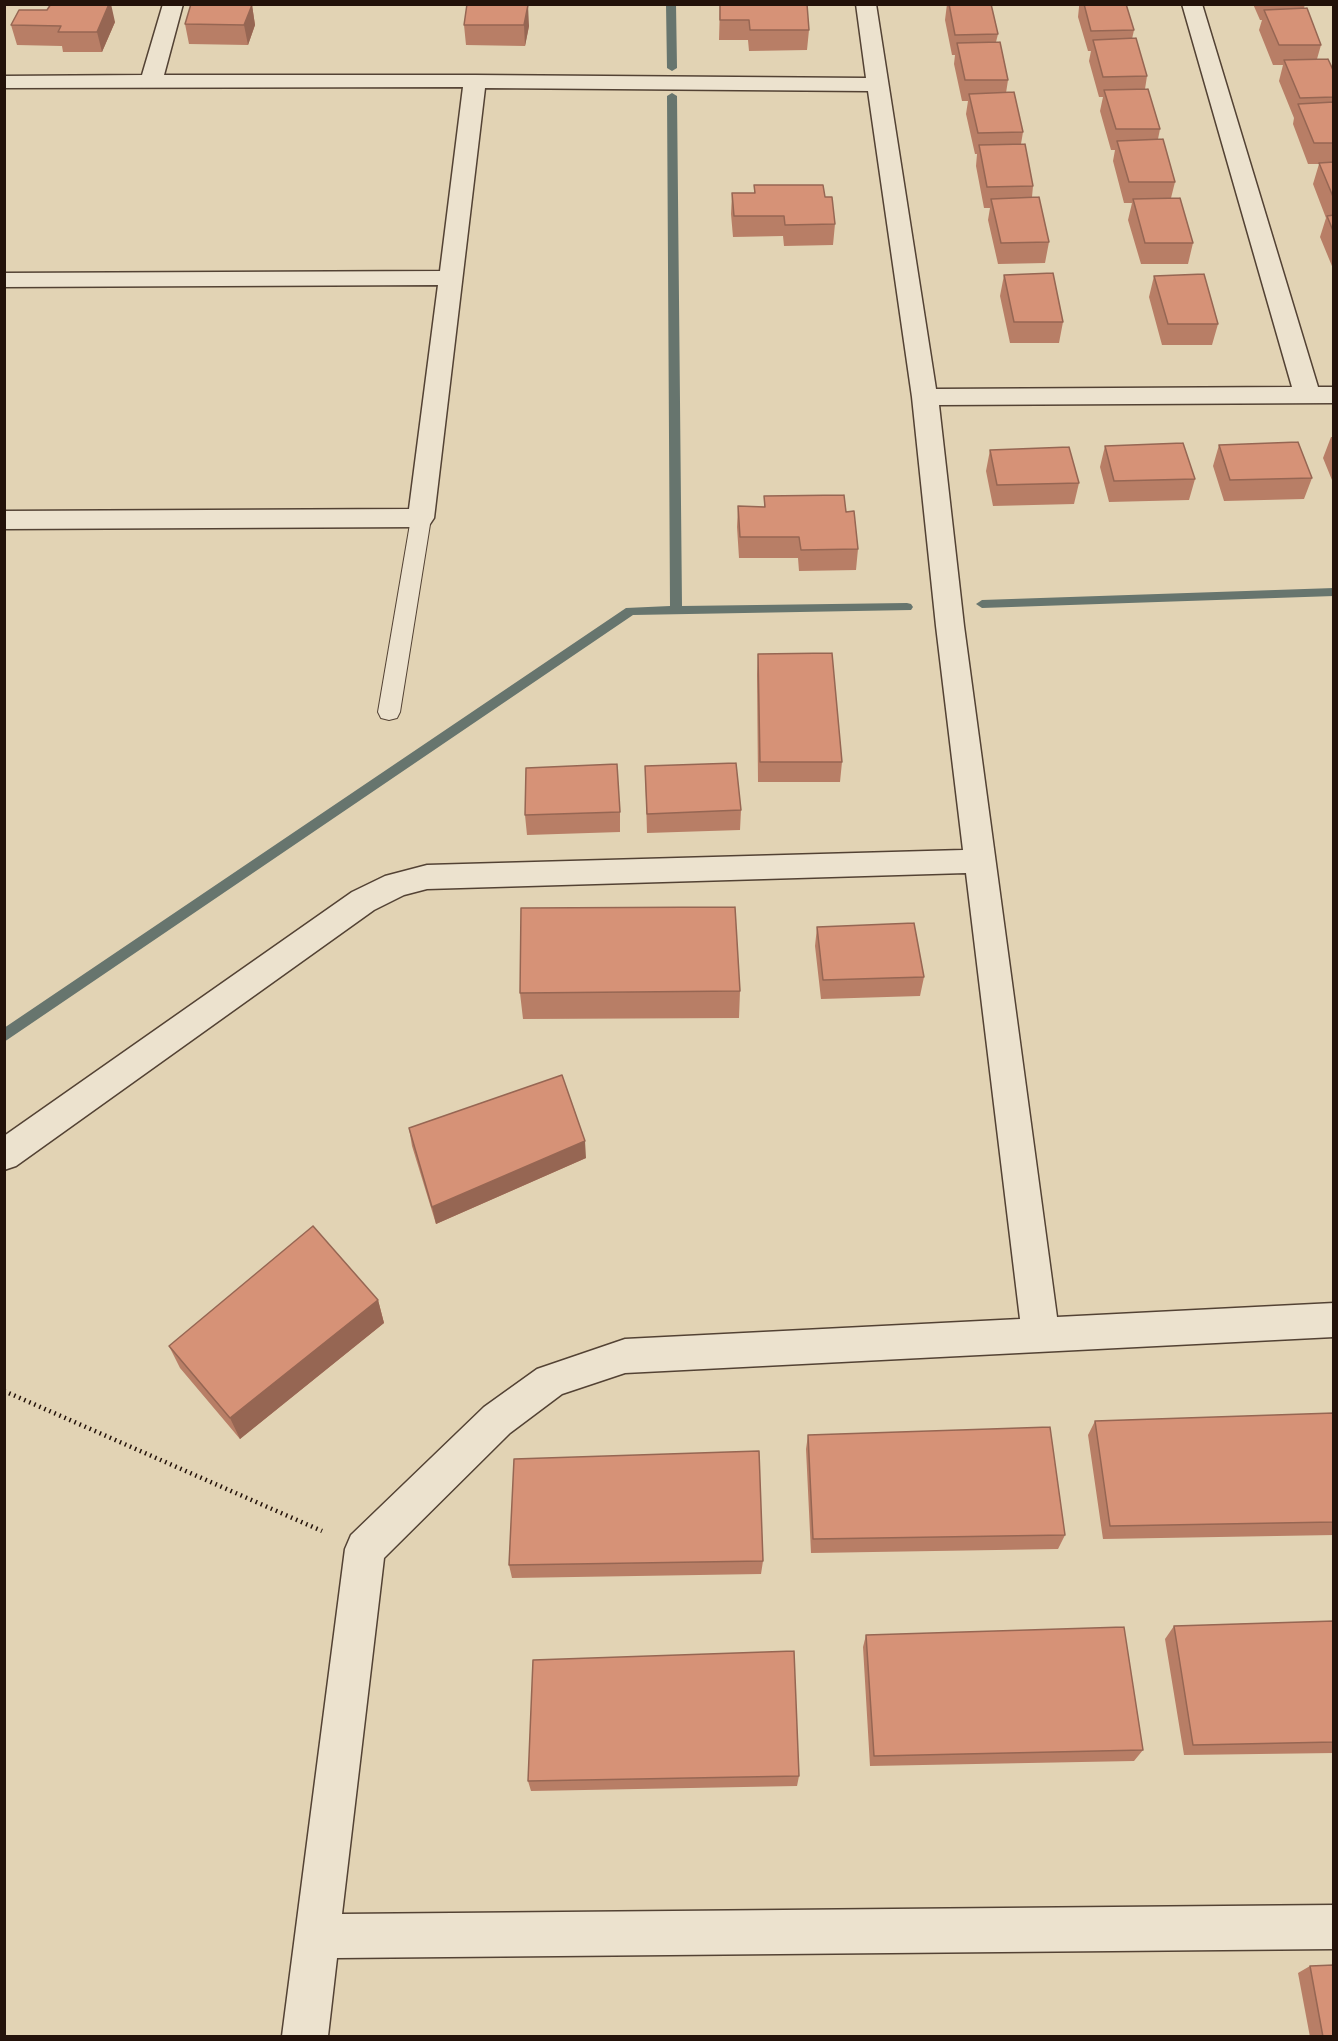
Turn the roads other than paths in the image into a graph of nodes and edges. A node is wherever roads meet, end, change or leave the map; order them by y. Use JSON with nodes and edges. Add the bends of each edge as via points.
{"nodes":[{"id":1,"x":173,"y":4,"type":"edge"},
{"id":2,"x":866,"y":4,"type":"edge"},
{"id":3,"x":1192,"y":4,"type":"edge"},
{"id":4,"x":475,"y":81,"type":"junction"},
{"id":5,"x":4,"y":82,"type":"edge"},
{"id":6,"x":151,"y":82,"type":"junction"},
{"id":7,"x":879,"y":85,"type":"junction"},
{"id":8,"x":451,"y":278,"type":"junction"},
{"id":9,"x":4,"y":280,"type":"edge"},
{"id":10,"x":1307,"y":394,"type":"junction"},
{"id":11,"x":1334,"y":394,"type":"edge"},
{"id":12,"x":925,"y":397,"type":"junction"},
{"id":13,"x":421,"y":519,"type":"junction"},
{"id":14,"x":4,"y":520,"type":"edge"},
{"id":15,"x":389,"y":712,"type":"dead end"},
{"id":16,"x":980,"y":861,"type":"junction"},
{"id":17,"x":4,"y":1155,"type":"edge"},
{"id":18,"x":1334,"y":1320,"type":"edge"},
{"id":19,"x":1041,"y":1335,"type":"junction"},
{"id":20,"x":1334,"y":1927,"type":"edge"},
{"id":21,"x":317,"y":1936,"type":"junction"},
{"id":22,"x":305,"y":2037,"type":"edge"}],
"edges":[{"from":1,"to":6,"type":"street"},
{"from":2,"to":7,"type":"street"},
{"from":3,"to":10,"type":"street"},
{"from":4,"to":6,"type":"street"},
{"from":4,"to":7,"type":"street"},
{"from":4,"to":8,"type":"street"},
{"from":5,"to":6,"type":"street"},
{"from":7,"to":12,"type":"street"},
{"from":8,"to":9,"type":"street"},
{"from":8,"to":13,"type":"street"},
{"from":10,"to":11,"type":"street"},
{"from":10,"to":12,"type":"street"},
{"from":12,"to":16,"type":"street"},
{"from":13,"to":14,"type":"street"},
{"from":13,"to":15,"type":"lane"},
{"from":16,"to":17,"type":"street","via":[[427,877],[396,885],[363,901]]},
{"from":16,"to":19,"type":"street"},
{"from":18,"to":19,"type":"street"},
{"from":19,"to":21,"type":"street","via":[[625,1356],[550,1381],[497,1420],[365,1549]]},
{"from":20,"to":21,"type":"street"},
{"from":21,"to":22,"type":"street"}]}
